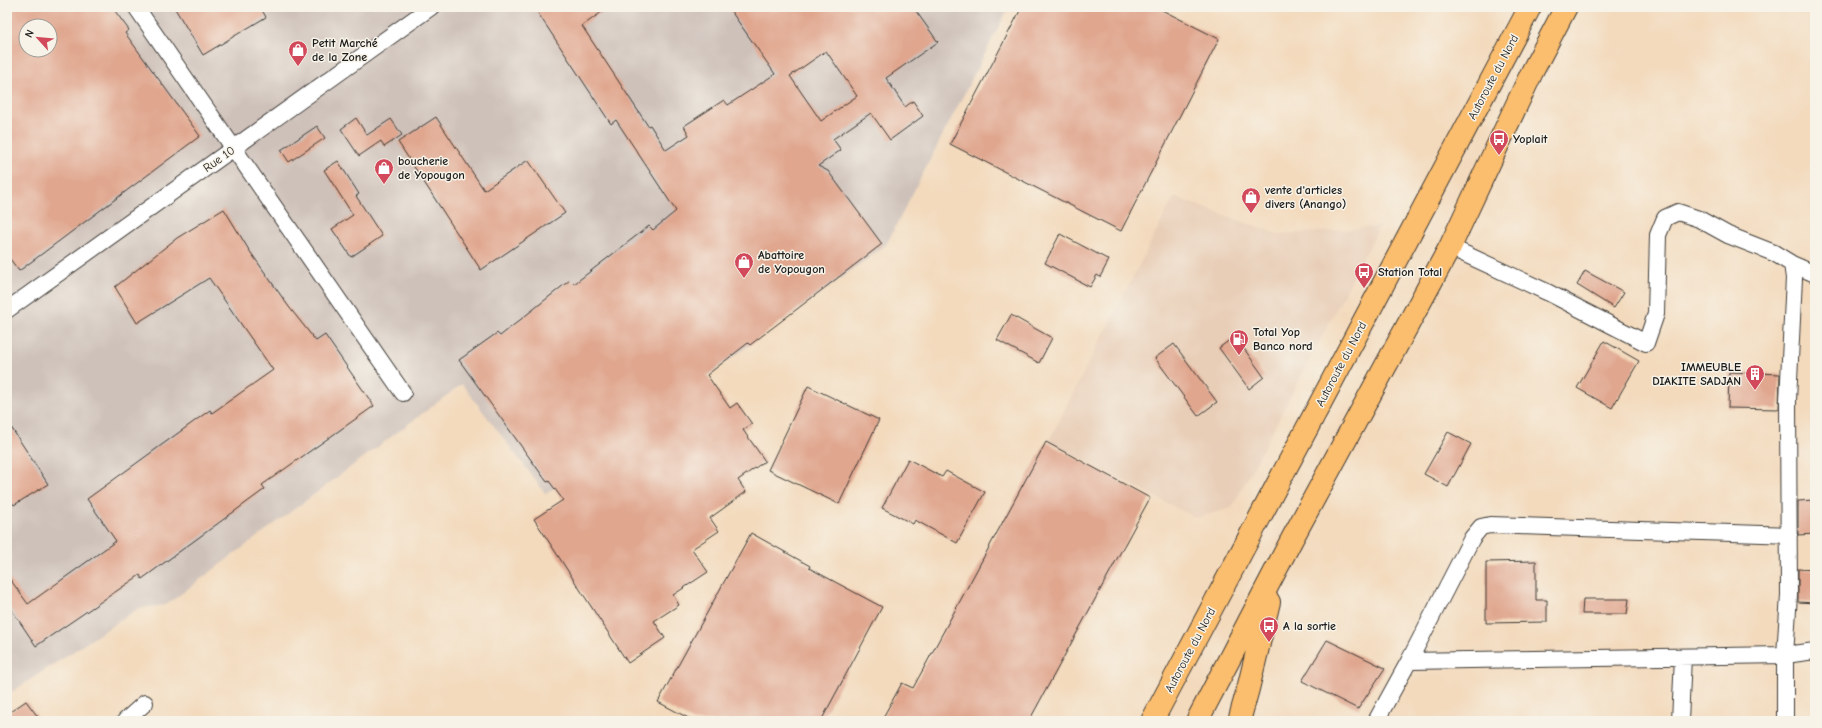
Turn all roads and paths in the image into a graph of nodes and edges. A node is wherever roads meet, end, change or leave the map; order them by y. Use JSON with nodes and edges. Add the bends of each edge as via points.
{"nodes":[{"id":1,"x":136,"y":7,"type":"edge"},
{"id":2,"x":431,"y":7,"type":"edge"},
{"id":3,"x":1530,"y":7,"type":"edge"},
{"id":4,"x":1566,"y":7,"type":"edge"},
{"id":5,"x":234,"y":149,"type":"junction"},
{"id":6,"x":1450,"y":247,"type":"junction"},
{"id":7,"x":1792,"y":264,"type":"junction"},
{"id":8,"x":1815,"y":274,"type":"edge"},
{"id":9,"x":7,"y":310,"type":"edge"},
{"id":10,"x":403,"y":393,"type":"dead end"},
{"id":11,"x":1789,"y":535,"type":"junction"},
{"id":12,"x":1292,"y":539,"type":"junction"},
{"id":13,"x":1815,"y":651,"type":"edge"},
{"id":14,"x":1785,"y":655,"type":"junction"},
{"id":15,"x":1683,"y":657,"type":"junction"},
{"id":16,"x":1409,"y":661,"type":"junction"},
{"id":17,"x":145,"y":703,"type":"dead end"},
{"id":18,"x":125,"y":721,"type":"edge"},
{"id":19,"x":1152,"y":721,"type":"edge"},
{"id":20,"x":1197,"y":721,"type":"edge"},
{"id":21,"x":1239,"y":721,"type":"edge"},
{"id":22,"x":1376,"y":721,"type":"edge"},
{"id":23,"x":1680,"y":721,"type":"edge"},
{"id":24,"x":1785,"y":721,"type":"edge"}],
"edges":[{"from":1,"to":5,"type":"street"},
{"from":2,"to":5,"type":"street","name":"Rue 10"},
{"from":3,"to":19,"type":"highway","name":"Autoroute du Nord"},
{"from":4,"to":6,"type":"highway","via":[[1532,72]]},
{"from":5,"to":9,"type":"street","name":"Rue 10"},
{"from":5,"to":10,"type":"street"},
{"from":6,"to":7,"type":"street","via":[[1549,293],[1646,343],[1656,314],[1658,235],[1665,218],[1678,212],[1699,219],[1728,235],[1774,253]]},
{"from":6,"to":12,"type":"highway"},
{"from":7,"to":8,"type":"street"},
{"from":7,"to":11,"type":"street","via":[[1794,278],[1788,400]]},
{"from":11,"to":14,"type":"street"},
{"from":11,"to":16,"type":"street","via":[[1498,525],[1481,527],[1472,538]]},
{"from":12,"to":20,"type":"highway"},
{"from":12,"to":21,"type":"highway","via":[[1272,588]]},
{"from":13,"to":14,"type":"street"},
{"from":14,"to":15,"type":"street"},
{"from":14,"to":24,"type":"street"},
{"from":15,"to":16,"type":"street"},
{"from":15,"to":23,"type":"street"},
{"from":16,"to":22,"type":"street"},
{"from":17,"to":18,"type":"street"}]}
